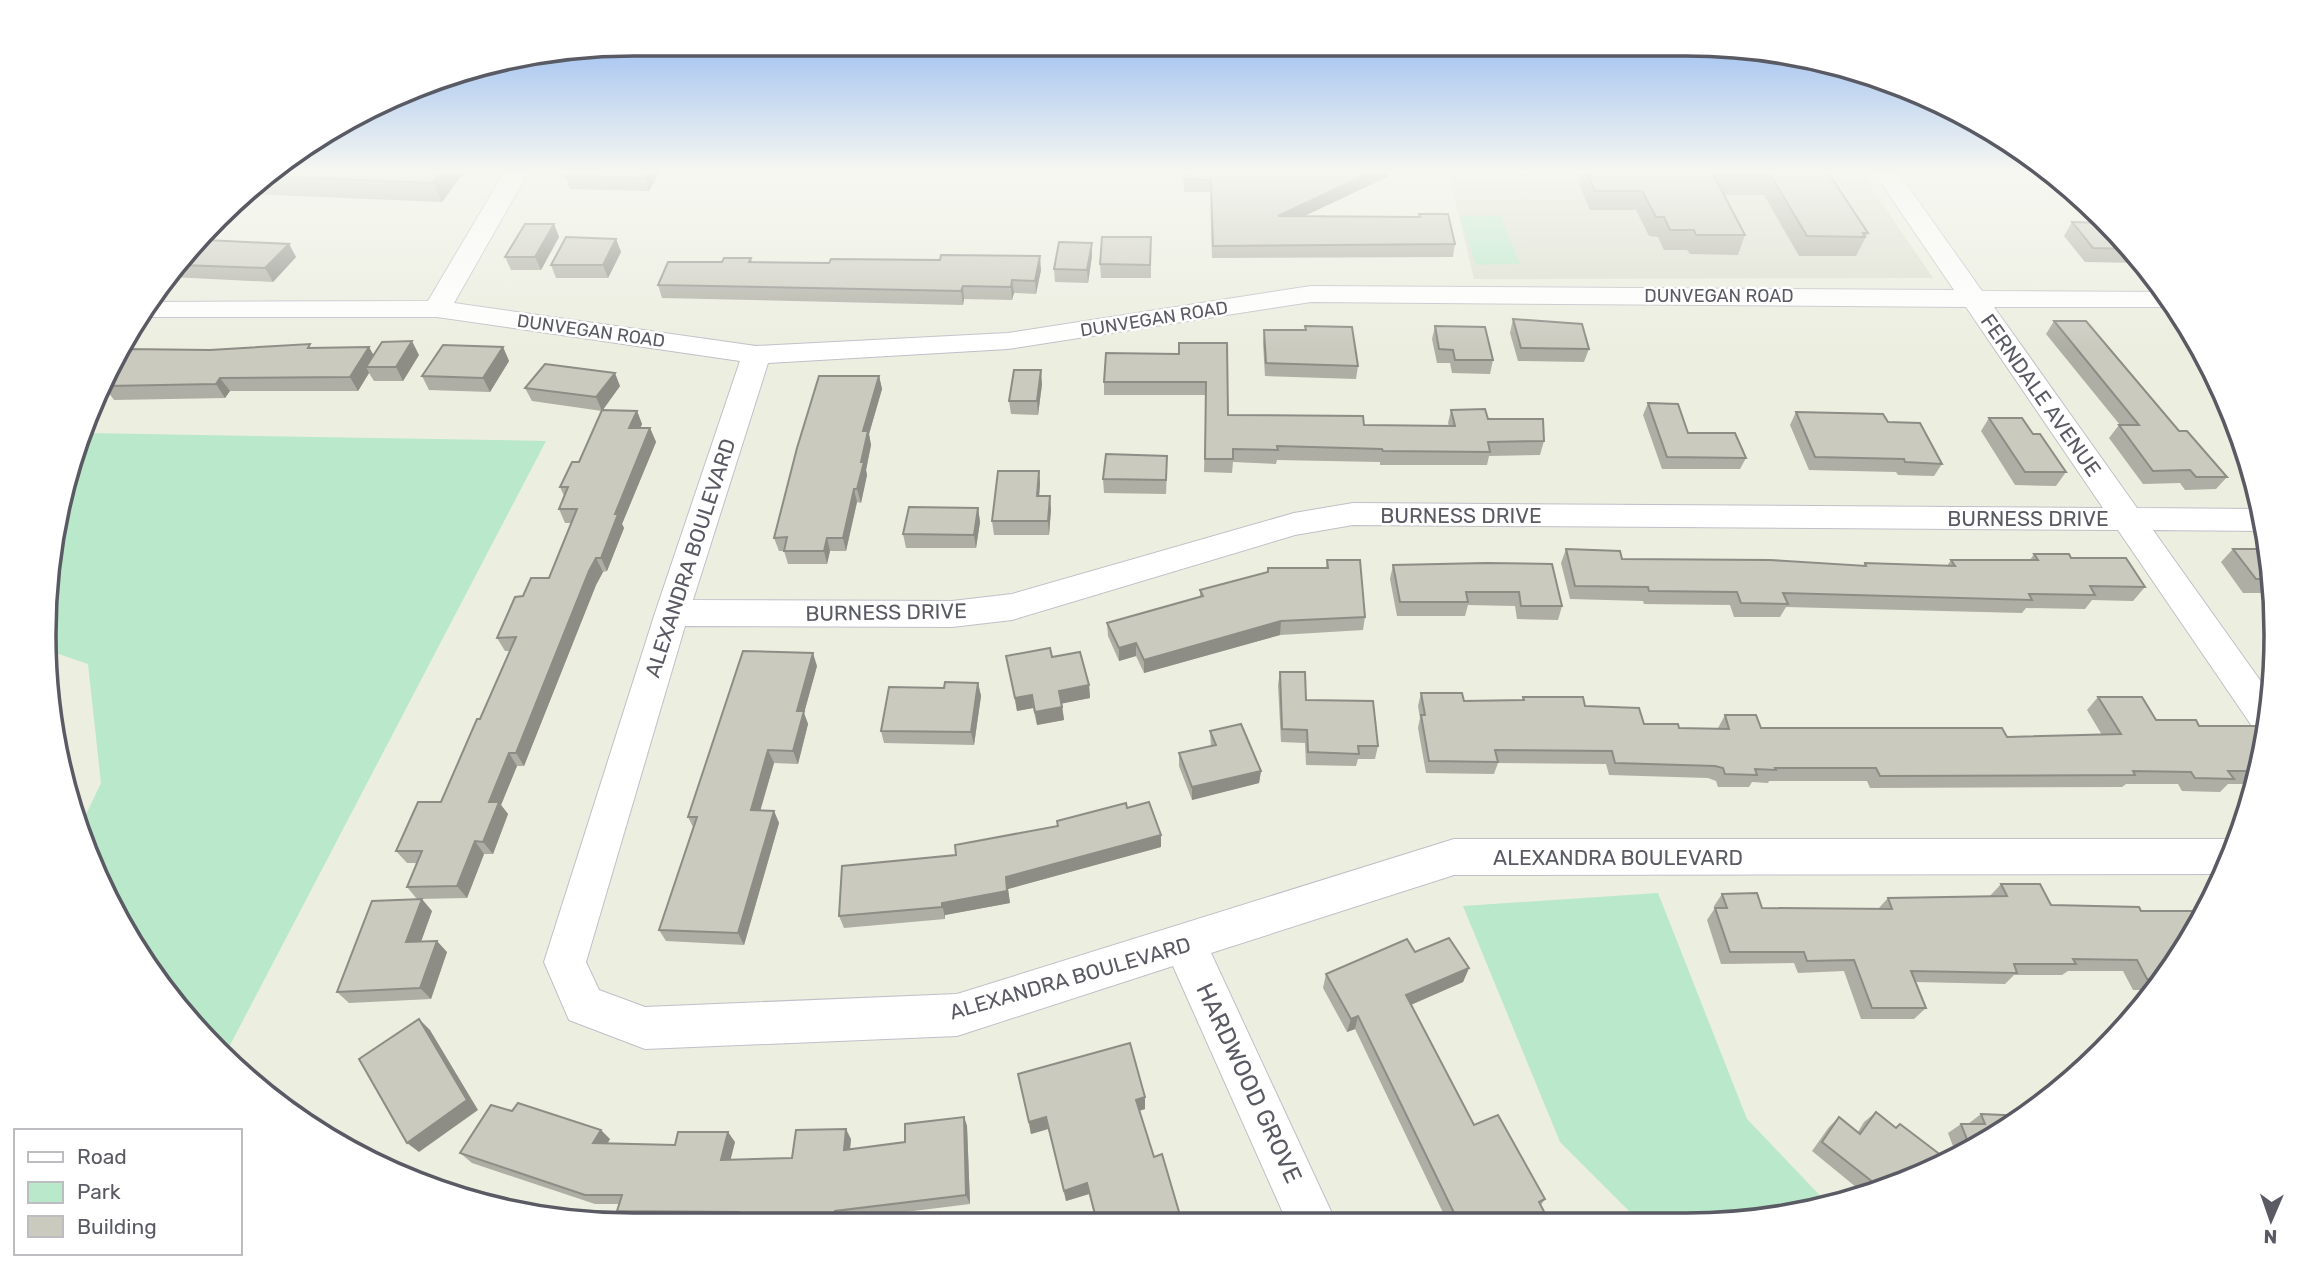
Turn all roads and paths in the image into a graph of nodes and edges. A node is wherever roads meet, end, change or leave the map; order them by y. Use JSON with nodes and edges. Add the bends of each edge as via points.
{"nodes":[{"id":1,"x":483,"y":230,"type":"edge"},
{"id":2,"x":1926,"y":230,"type":"edge"},
{"id":3,"x":1972,"y":297,"type":"junction"},
{"id":4,"x":2157,"y":300,"type":"edge"},
{"id":5,"x":437,"y":309,"type":"junction"},
{"id":6,"x":155,"y":310,"type":"edge"},
{"id":7,"x":756,"y":355,"type":"junction"},
{"id":8,"x":2127,"y":518,"type":"junction"},
{"id":9,"x":2252,"y":520,"type":"edge"},
{"id":10,"x":672,"y":613,"type":"junction"},
{"id":11,"x":2259,"y":708,"type":"edge"},
{"id":12,"x":2220,"y":856,"type":"edge"},
{"id":13,"x":1185,"y":944,"type":"junction"},
{"id":14,"x":1308,"y":1213,"type":"edge"}],
"edges":[{"from":1,"to":5,"type":"street"},
{"from":2,"to":3,"type":"street","name":"FERNDALE AVENUE"},
{"from":3,"to":4,"type":"street","name":"DUNVEGAN ROAD"},
{"from":3,"to":7,"type":"street","name":"DUNVEGAN ROAD","via":[[1311,294],[1008,341]]},
{"from":3,"to":8,"type":"street","name":"FERNDALE AVENUE"},
{"from":5,"to":6,"type":"street","name":"DUNVEGAN ROAD"},
{"from":5,"to":7,"type":"street","name":"DUNVEGAN ROAD"},
{"from":7,"to":10,"type":"street","name":"ALEXANDRA BOULEVARD"},
{"from":8,"to":9,"type":"street","name":"BURNESS DRIVE"},
{"from":8,"to":10,"type":"street","name":"BURNESS DRIVE","via":[[1353,514],[1294,524],[1012,607],[952,614]]},
{"from":8,"to":11,"type":"street","name":"FERNDALE AVENUE"},
{"from":10,"to":13,"type":"street","name":"ALEXANDRA BOULEVARD","via":[[565,962],[584,1005],[645,1028],[957,1015]]},
{"from":12,"to":13,"type":"street","name":"ALEXANDRA BOULEVARD","via":[[1454,857]]},
{"from":13,"to":14,"type":"street","name":"HARDWOOD GROVE"}]}
